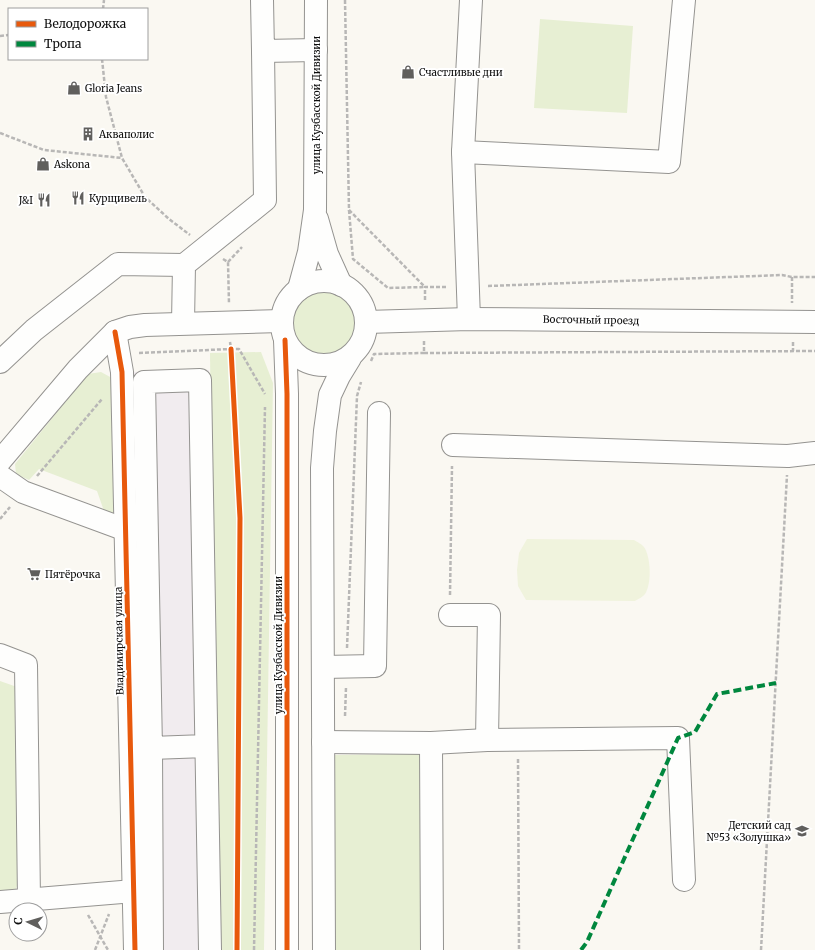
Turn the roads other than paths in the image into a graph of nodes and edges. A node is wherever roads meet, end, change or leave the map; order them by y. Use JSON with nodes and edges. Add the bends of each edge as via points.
{"nodes":[{"id":1,"x":262,"y":0,"type":"edge"},
{"id":2,"x":316,"y":0,"type":"edge"},
{"id":3,"x":472,"y":0,"type":"edge"},
{"id":4,"x":684,"y":0,"type":"edge"},
{"id":5,"x":316,"y":50,"type":"junction"},
{"id":6,"x":264,"y":51,"type":"junction"},
{"id":7,"x":463,"y":152,"type":"junction"},
{"id":8,"x":315,"y":210,"type":"junction"},
{"id":9,"x":184,"y":265,"type":"junction"},
{"id":10,"x":341,"y":285,"type":"junction"},
{"id":11,"x":299,"y":289,"type":"junction"},
{"id":12,"x":469,"y":319,"type":"junction"},
{"id":13,"x":366,"y":322,"type":"junction"},
{"id":14,"x":815,"y":322,"type":"edge"},
{"id":15,"x":183,"y":323,"type":"junction"},
{"id":16,"x":283,"y":330,"type":"junction"},
{"id":17,"x":115,"y":332,"type":"junction"},
{"id":18,"x":0,"y":362,"type":"edge"},
{"id":19,"x":359,"y":362,"type":"junction"},
{"id":20,"x":379,"y":413,"type":"dead end"},
{"id":21,"x":453,"y":445,"type":"road end"},
{"id":22,"x":815,"y":453,"type":"edge"},
{"id":23,"x":2,"y":455,"type":"edge"},
{"id":24,"x":0,"y":476,"type":"edge"},
{"id":25,"x":126,"y":530,"type":"junction"},
{"id":26,"x":450,"y":615,"type":"road end"},
{"id":27,"x":0,"y":655,"type":"edge"},
{"id":28,"x":323,"y":667,"type":"junction"},
{"id":29,"x":487,"y":740,"type":"junction"},
{"id":30,"x":323,"y":742,"type":"junction"},
{"id":31,"x":431,"y":743,"type":"junction"},
{"id":32,"x":206,"y":746,"type":"junction"},
{"id":33,"x":141,"y":748,"type":"junction"},
{"id":34,"x":684,"y":880,"type":"dead end"},
{"id":35,"x":125,"y":892,"type":"junction"},
{"id":36,"x":29,"y":900,"type":"junction"},
{"id":37,"x":0,"y":902,"type":"edge"},
{"id":38,"x":135,"y":950,"type":"edge"},
{"id":39,"x":152,"y":950,"type":"edge"},
{"id":40,"x":210,"y":950,"type":"edge"},
{"id":41,"x":287,"y":950,"type":"edge"},
{"id":42,"x":324,"y":950,"type":"edge"},
{"id":43,"x":432,"y":950,"type":"edge"}],
"edges":[{"from":1,"to":6,"type":"street"},
{"from":2,"to":5,"type":"street","name":"улица Кузбасской Дивизии"},
{"from":3,"to":7,"type":"street"},
{"from":4,"to":7,"type":"street","via":[[669,162]]},
{"from":5,"to":6,"type":"street"},
{"from":5,"to":8,"type":"street","name":"улица Кузбасской Дивизии"},
{"from":6,"to":9,"type":"street","via":[[265,200]]},
{"from":7,"to":12,"type":"street"},
{"from":8,"to":10,"type":"street","name":"улица Кузбасской Дивизии","via":[[327,254]]},
{"from":8,"to":11,"type":"street","name":"улица Кузбасской Дивизии","via":[[309,252]]},
{"from":9,"to":15,"type":"street"},
{"from":9,"to":18,"type":"street","via":[[118,264],[34,330]]},
{"from":10,"to":11,"type":"street","name":"улица Кузбасской Дивизии","via":[[322,281],[310,283]]},
{"from":10,"to":13,"type":"street","name":"улица Кузбасской Дивизии","via":[[357,297],[364,309]]},
{"from":11,"to":16,"type":"street","name":"улица Кузбасской Дивизии","via":[[284,309]]},
{"from":12,"to":13,"type":"street","name":"Восточный проезд"},
{"from":12,"to":14,"type":"street","name":"Восточный проезд"},
{"from":13,"to":19,"type":"street","name":"улица Кузбасской Дивизии","via":[[365,335],[359,348]]},
{"from":15,"to":16,"type":"street"},
{"from":15,"to":17,"type":"street","via":[[145,325]]},
{"from":16,"to":19,"type":"street","via":[[288,347],[298,358],[310,364],[324,366]]},
{"from":16,"to":41,"type":"street","name":"улица Кузбасской Дивизии","via":[[287,394]]},
{"from":17,"to":23,"type":"street","via":[[78,369]]},
{"from":17,"to":25,"type":"street","name":"Владимирская улица","via":[[122,372]]},
{"from":19,"to":28,"type":"street","name":"улица Кузбасской Дивизии","via":[[339,376],[330,395],[324,431]]},
{"from":20,"to":28,"type":"street","via":[[376,666]]},
{"from":21,"to":22,"type":"street","via":[[788,456]]},
{"from":24,"to":25,"type":"street","via":[[23,492]]},
{"from":25,"to":33,"type":"street","name":"Владимирская улица"},
{"from":26,"to":29,"type":"street","via":[[489,615]]},
{"from":27,"to":36,"type":"street","via":[[26,665]]},
{"from":28,"to":30,"type":"street","name":"улица Кузбасской Дивизии"},
{"from":29,"to":31,"type":"street"},
{"from":29,"to":34,"type":"street","via":[[678,738]]},
{"from":30,"to":31,"type":"street"},
{"from":30,"to":42,"type":"street","name":"улица Кузбасской Дивизии"},
{"from":31,"to":43,"type":"street"},
{"from":32,"to":33,"type":"street"},
{"from":32,"to":33,"type":"street","via":[[200,380],[192,380],[144,382]]},
{"from":32,"to":40,"type":"street"},
{"from":33,"to":35,"type":"street","name":"Владимирская улица"},
{"from":33,"to":39,"type":"street"},
{"from":35,"to":36,"type":"street"},
{"from":35,"to":38,"type":"street","name":"Владимирская улица"},
{"from":36,"to":37,"type":"street"}]}
